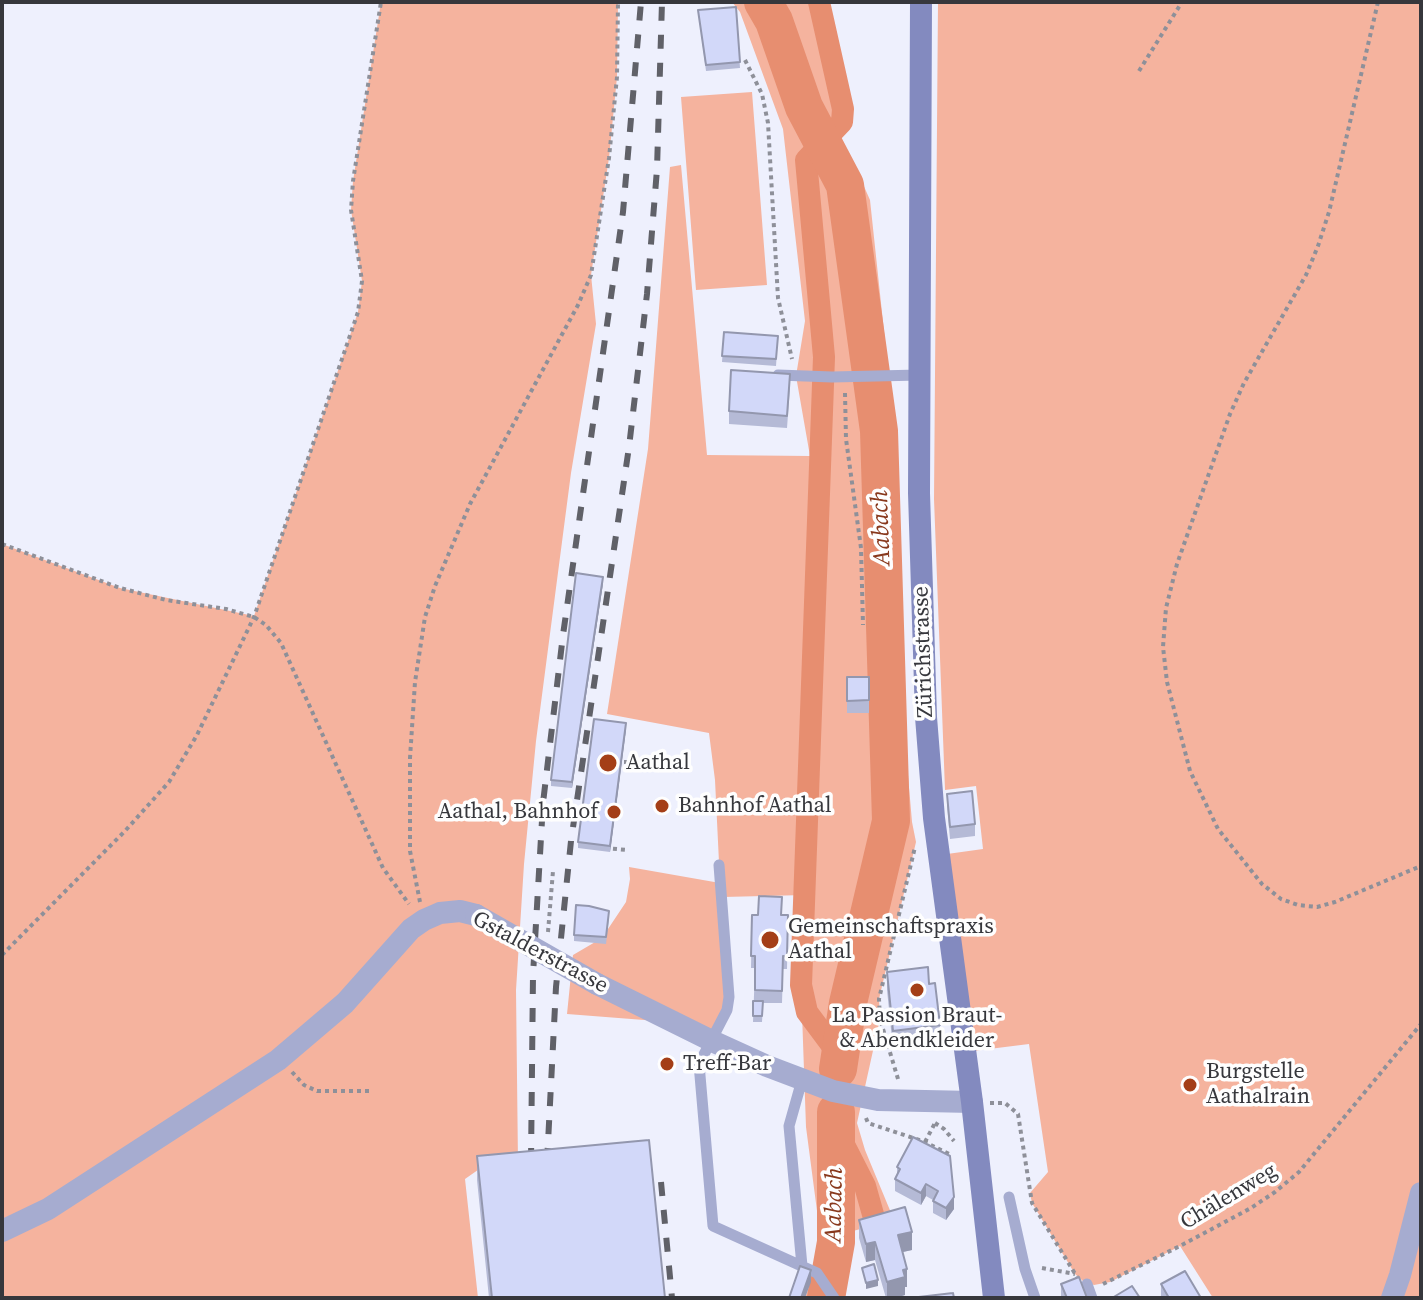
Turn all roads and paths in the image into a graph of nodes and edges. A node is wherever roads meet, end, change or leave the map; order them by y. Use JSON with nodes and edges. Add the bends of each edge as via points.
{"nodes":[{"id":1,"x":381,"y":2,"type":"edge"},
{"id":2,"x":618,"y":2,"type":"edge"},
{"id":3,"x":921,"y":2,"type":"edge"},
{"id":4,"x":1182,"y":2,"type":"edge"},
{"id":5,"x":1378,"y":2,"type":"edge"},
{"id":6,"x":745,"y":60,"type":"dead end"},
{"id":7,"x":1139,"y":71,"type":"dead end"},
{"id":8,"x":767,"y":374,"type":"edge"},
{"id":9,"x":921,"y":375,"type":"junction"},
{"id":10,"x":796,"y":376,"type":"junction"},
{"id":11,"x":845,"y":377,"type":"junction"},
{"id":12,"x":2,"y":544,"type":"edge"},
{"id":13,"x":254,"y":617,"type":"junction"},
{"id":14,"x":863,"y":625,"type":"dead end"},
{"id":15,"x":615,"y":750,"type":"edge"},
{"id":16,"x":635,"y":762,"type":"dead end"},
{"id":17,"x":916,"y":842,"type":"dead end"},
{"id":18,"x":599,"y":847,"type":"edge"},
{"id":19,"x":627,"y":850,"type":"dead end"},
{"id":20,"x":719,"y":865,"type":"dead end"},
{"id":21,"x":1421,"y":866,"type":"edge"},
{"id":22,"x":553,"y":871,"type":"dead end"},
{"id":23,"x":415,"y":875,"type":"dead end"},
{"id":24,"x":424,"y":920,"type":"junction"},
{"id":25,"x":2,"y":955,"type":"edge"},
{"id":26,"x":546,"y":955,"type":"junction"},
{"id":27,"x":1421,"y":1024,"type":"edge"},
{"id":28,"x":874,"y":1036,"type":"dead end"},
{"id":29,"x":885,"y":1036,"type":"junction"},
{"id":30,"x":712,"y":1041,"type":"junction"},
{"id":31,"x":278,"y":1060,"type":"junction"},
{"id":32,"x":802,"y":1080,"type":"junction"},
{"id":33,"x":898,"y":1082,"type":"dead end"},
{"id":34,"x":372,"y":1091,"type":"dead end"},
{"id":35,"x":972,"y":1102,"type":"junction"},
{"id":36,"x":865,"y":1115,"type":"dead end"},
{"id":37,"x":926,"y":1122,"type":"dead end"},
{"id":38,"x":935,"y":1123,"type":"junction"},
{"id":39,"x":925,"y":1142,"type":"junction"},
{"id":40,"x":956,"y":1145,"type":"dead end"},
{"id":41,"x":951,"y":1155,"type":"edge"},
{"id":42,"x":1421,"y":1193,"type":"edge"},
{"id":43,"x":1009,"y":1197,"type":"dead end"},
{"id":44,"x":2,"y":1231,"type":"edge"},
{"id":45,"x":802,"y":1266,"type":"junction"},
{"id":46,"x":1033,"y":1266,"type":"dead end"},
{"id":47,"x":1087,"y":1284,"type":"joint"},
{"id":48,"x":834,"y":1298,"type":"edge"},
{"id":49,"x":994,"y":1298,"type":"edge"},
{"id":50,"x":1035,"y":1298,"type":"edge"},
{"id":51,"x":1092,"y":1298,"type":"edge"},
{"id":52,"x":1392,"y":1298,"type":"edge"}],
"edges":[{"from":1,"to":13,"type":"path","via":[[353,181],[351,210],[362,281],[358,312]]},
{"from":2,"to":23,"type":"path","via":[[609,158],[591,275],[470,504],[425,617],[410,758]]},
{"from":3,"to":9,"type":"main road","name":"Zürichstrasse"},
{"from":4,"to":7,"type":"path"},
{"from":5,"to":21,"type":"path","via":[[1318,246],[1225,427],[1177,564],[1163,647],[1190,771],[1218,829],[1262,884],[1281,899],[1317,907]]},
{"from":6,"to":10,"type":"path","via":[[768,123],[778,298]]},
{"from":8,"to":10,"type":"lane"},
{"from":9,"to":11,"type":"lane"},
{"from":9,"to":35,"type":"main road","name":"Zürichstrasse","via":[[922,623],[932,792]]},
{"from":10,"to":11,"type":"lane"},
{"from":11,"to":14,"type":"path"},
{"from":12,"to":13,"type":"path","via":[[120,588]]},
{"from":13,"to":24,"type":"path","via":[[277,636],[383,868]]},
{"from":13,"to":25,"type":"path","via":[[169,782]]},
{"from":15,"to":16,"type":"path","via":[[614,761]]},
{"from":17,"to":29,"type":"path","via":[[879,999]]},
{"from":18,"to":19,"type":"path"},
{"from":20,"to":30,"type":"lane","via":[[729,997]]},
{"from":22,"to":26,"type":"path"},
{"from":24,"to":26,"type":"street","name":"Gstalderstrasse","bridge":true,"via":[[460,911],[476,915]]},
{"from":24,"to":31,"type":"street","via":[[345,1003]]},
{"from":26,"to":30,"type":"street","name":"Gstalderstrasse","bridge":true},
{"from":27,"to":47,"type":"path","name":"Chälenweg","via":[[1299,1172],[1275,1192],[1110,1282]]},
{"from":28,"to":29,"type":"path"},
{"from":29,"to":33,"type":"path"},
{"from":30,"to":32,"type":"street","name":"Gstalderstrasse"},
{"from":30,"to":45,"type":"lane","via":[[699,1064],[713,1226]]},
{"from":31,"to":34,"type":"path","via":[[310,1089]]},
{"from":31,"to":44,"type":"street","via":[[48,1209]]},
{"from":32,"to":35,"type":"street","name":"Gstalderstrasse","via":[[878,1100]]},
{"from":32,"to":45,"type":"lane","via":[[789,1126]]},
{"from":35,"to":46,"type":"path","via":[[1005,1103],[1018,1114],[1032,1203],[1075,1274]]},
{"from":35,"to":49,"type":"main road","name":"Zürichstrasse"},
{"from":36,"to":39,"type":"path","via":[[868,1123]]},
{"from":37,"to":38,"type":"path"},
{"from":38,"to":39,"type":"path"},
{"from":38,"to":40,"type":"path"},
{"from":39,"to":41,"type":"path"},
{"from":42,"to":52,"type":"street"},
{"from":43,"to":50,"type":"lane"},
{"from":45,"to":48,"type":"lane","via":[[817,1273]]},
{"from":47,"to":51,"type":"lane"}]}
